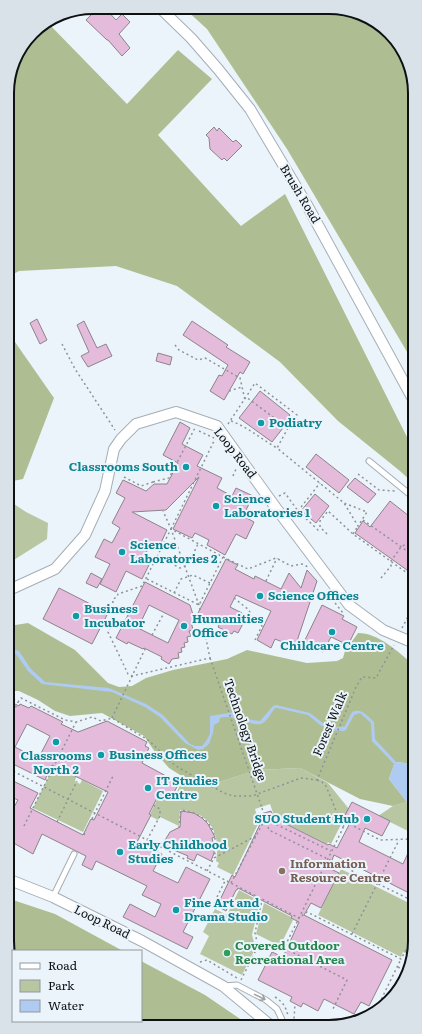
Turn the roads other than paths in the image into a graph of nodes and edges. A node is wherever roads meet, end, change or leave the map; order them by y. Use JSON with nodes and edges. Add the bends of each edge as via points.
{"nodes":[{"id":1,"x":166,"y":14,"type":"edge"},
{"id":2,"x":408,"y":390,"type":"edge"},
{"id":3,"x":369,"y":462,"type":"dead end"},
{"id":4,"x":408,"y":493,"type":"edge"},
{"id":5,"x":14,"y":588,"type":"edge"},
{"id":6,"x":408,"y":640,"type":"edge"},
{"id":7,"x":74,"y":854,"type":"dead end"},
{"id":8,"x":14,"y":882,"type":"edge"},
{"id":9,"x":53,"y":897,"type":"junction"},
{"id":10,"x":224,"y":986,"type":"junction"},
{"id":11,"x":265,"y":1020,"type":"edge"},
{"id":12,"x":282,"y":1020,"type":"edge"}],
"edges":[{"from":1,"to":2,"type":"street","name":"Brush Road","via":[[218,69],[250,109],[307,205]]},
{"from":3,"to":4,"type":"lane"},
{"from":5,"to":6,"type":"street","name":"Loop Road","via":[[55,569],[85,535],[105,491],[114,449],[121,438],[136,424],[176,412],[217,426],[349,606],[383,630]]},
{"from":7,"to":9,"type":"lane"},
{"from":8,"to":9,"type":"street","name":"Loop Road"},
{"from":9,"to":10,"type":"street","name":"Loop Road","via":[[142,941]]},
{"from":10,"to":11,"type":"street","name":"Loop Road"},
{"from":10,"to":12,"type":"lane","one_way":true,"via":[[237,985],[266,1000],[277,1009]]}]}
